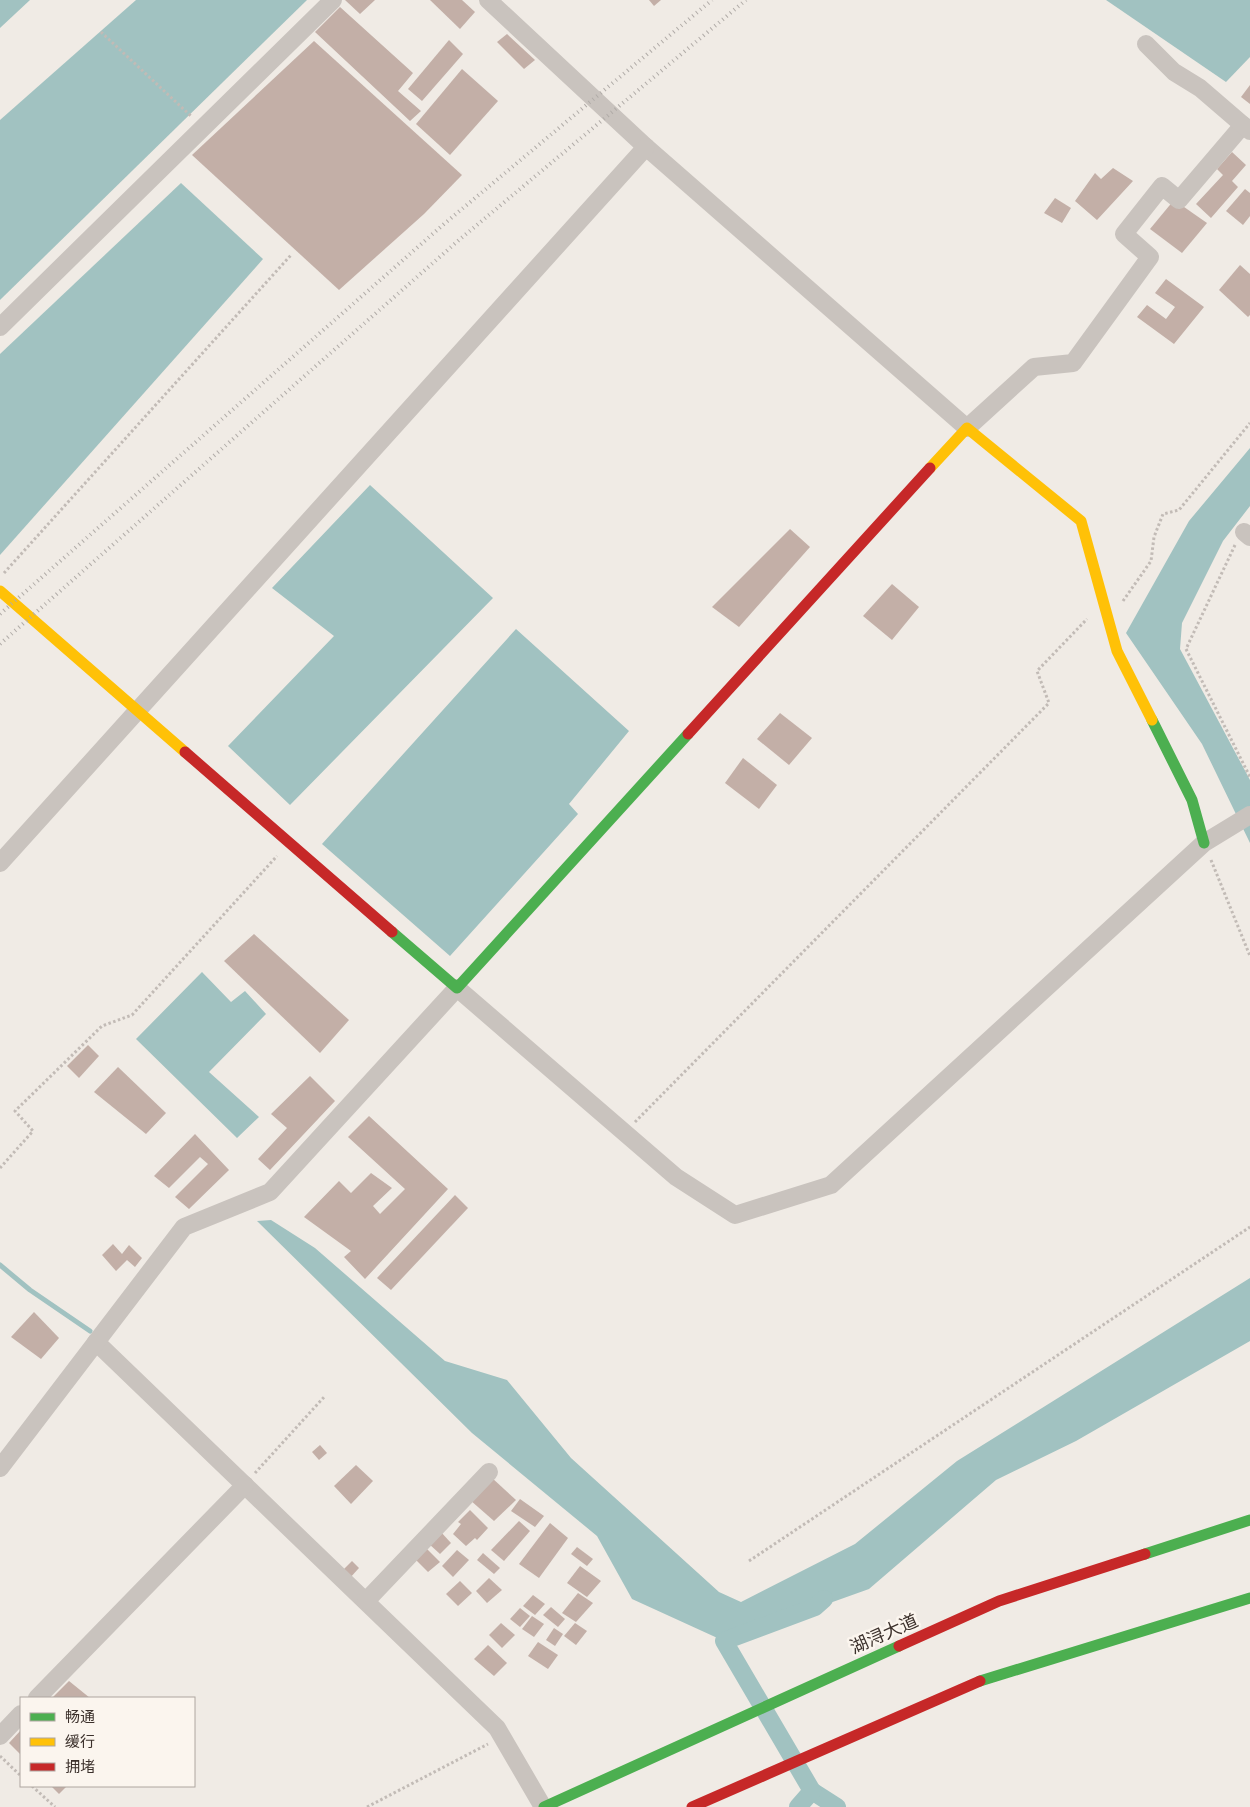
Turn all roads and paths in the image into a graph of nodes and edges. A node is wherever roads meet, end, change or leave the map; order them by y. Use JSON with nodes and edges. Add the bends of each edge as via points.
{"nodes":[{"id":1,"x":334,"y":0,"type":"edge"},
{"id":2,"x":488,"y":0,"type":"edge"},
{"id":3,"x":101,"y":32,"type":"dead end"},
{"id":4,"x":1146,"y":44,"type":"dead end"},
{"id":5,"x":204,"y":127,"type":"junction"},
{"id":6,"x":1246,"y":128,"type":"edge"},
{"id":7,"x":646,"y":147,"type":"junction"},
{"id":8,"x":291,"y":255,"type":"dead end"},
{"id":9,"x":0,"y":327,"type":"edge"},
{"id":10,"x":1250,"y":423,"type":"edge"},
{"id":11,"x":967,"y":428,"type":"junction"},
{"id":12,"x":1247,"y":535,"type":"edge"},
{"id":13,"x":0,"y":577,"type":"edge"},
{"id":14,"x":0,"y":591,"type":"edge"},
{"id":15,"x":1104,"y":602,"type":"junction"},
{"id":16,"x":1109,"y":621,"type":"junction"},
{"id":17,"x":138,"y":711,"type":"junction"},
{"id":18,"x":1250,"y":777,"type":"edge"},
{"id":19,"x":1250,"y":815,"type":"edge"},
{"id":20,"x":290,"y":843,"type":"junction"},
{"id":21,"x":1204,"y":844,"type":"junction"},
{"id":22,"x":0,"y":863,"type":"edge"},
{"id":23,"x":1250,"y":956,"type":"edge"},
{"id":24,"x":457,"y":988,"type":"junction"},
{"id":25,"x":624,"y":1133,"type":"junction"},
{"id":26,"x":0,"y":1168,"type":"edge"},
{"id":27,"x":1250,"y":1227,"type":"edge"},
{"id":28,"x":96,"y":1342,"type":"junction"},
{"id":29,"x":325,"y":1396,"type":"dead end"},
{"id":30,"x":0,"y":1468,"type":"edge"},
{"id":31,"x":489,"y":1472,"type":"dead end"},
{"id":32,"x":244,"y":1485,"type":"junction"},
{"id":33,"x":1250,"y":1520,"type":"edge"},
{"id":34,"x":749,"y":1561,"type":"dead end"},
{"id":35,"x":1250,"y":1598,"type":"edge"},
{"id":36,"x":366,"y":1601,"type":"junction"},
{"id":37,"x":38,"y":1697,"type":"edge"},
{"id":38,"x":20,"y":1715,"type":"edge"},
{"id":39,"x":0,"y":1736,"type":"edge"},
{"id":40,"x":502,"y":1737,"type":"junction"},
{"id":41,"x":0,"y":1756,"type":"edge"},
{"id":42,"x":20,"y":1775,"type":"edge"},
{"id":43,"x":33,"y":1787,"type":"edge"},
{"id":44,"x":55,"y":1807,"type":"edge"},
{"id":45,"x":367,"y":1807,"type":"edge"},
{"id":46,"x":543,"y":1807,"type":"edge"},
{"id":47,"x":692,"y":1807,"type":"edge"}],
"edges":[{"from":1,"to":5,"type":"street"},
{"from":2,"to":7,"type":"street"},
{"from":3,"to":5,"type":"path"},
{"from":4,"to":6,"type":"street","via":[[1174,72],[1200,88]]},
{"from":5,"to":9,"type":"street"},
{"from":6,"to":11,"type":"street","via":[[1179,200],[1162,186],[1124,234],[1150,257],[1073,364],[1034,367]]},
{"from":7,"to":11,"type":"street"},
{"from":7,"to":17,"type":"street"},
{"from":8,"to":13,"type":"path"},
{"from":10,"to":16,"type":"path","via":[[1179,510],[1163,514],[1154,537],[1151,561]]},
{"from":11,"to":15,"type":"street","via":[[1081,520]]},
{"from":11,"to":24,"type":"street"},
{"from":12,"to":18,"type":"path","via":[[1233,548],[1186,649]]},
{"from":14,"to":17,"type":"street"},
{"from":15,"to":16,"type":"street"},
{"from":15,"to":25,"type":"path","via":[[1037,671],[1050,703]]},
{"from":16,"to":21,"type":"street","via":[[1117,651],[1192,800]]},
{"from":17,"to":20,"type":"street"},
{"from":17,"to":22,"type":"street"},
{"from":19,"to":21,"type":"street"},
{"from":20,"to":24,"type":"street"},
{"from":20,"to":26,"type":"path","via":[[132,1014],[102,1026],[15,1111],[33,1131]]},
{"from":21,"to":23,"type":"path"},
{"from":21,"to":25,"type":"street","via":[[831,1185],[735,1215],[676,1177]]},
{"from":24,"to":25,"type":"street"},
{"from":24,"to":28,"type":"street","via":[[270,1192],[184,1226]]},
{"from":27,"to":34,"type":"path"},
{"from":28,"to":30,"type":"street"},
{"from":28,"to":32,"type":"street"},
{"from":29,"to":32,"type":"path"},
{"from":31,"to":36,"type":"street"},
{"from":32,"to":36,"type":"street"},
{"from":32,"to":37,"type":"street"},
{"from":33,"to":46,"type":"street","name":"湖浔大道","via":[[999,1601]]},
{"from":35,"to":47,"type":"street","via":[[985,1679]]},
{"from":36,"to":40,"type":"street","via":[[497,1728]]},
{"from":38,"to":39,"type":"street"},
{"from":40,"to":45,"type":"path"},
{"from":40,"to":46,"type":"street"},
{"from":41,"to":42,"type":"path"},
{"from":43,"to":44,"type":"path"}]}
